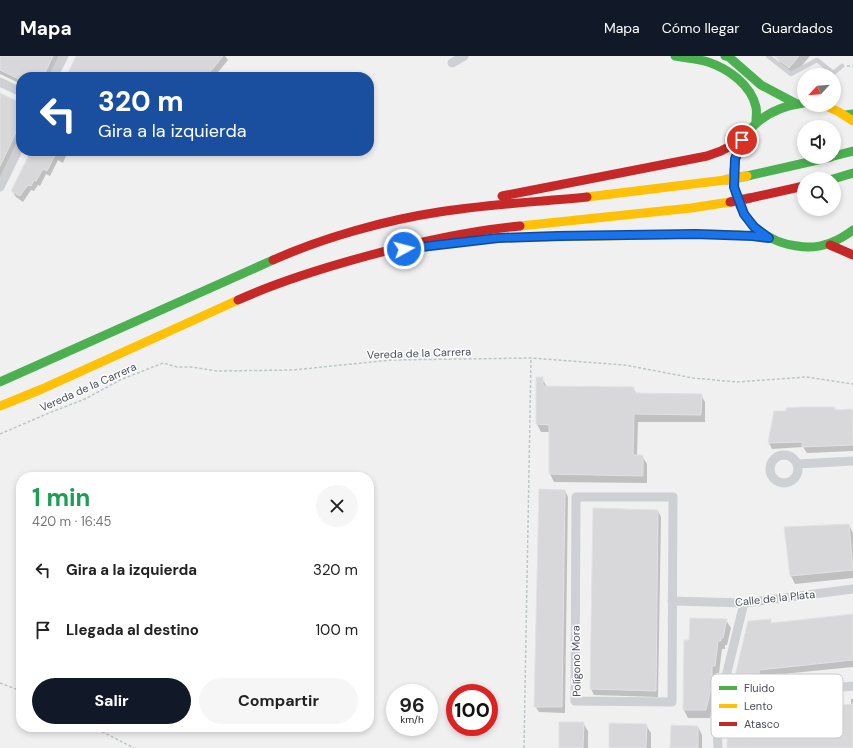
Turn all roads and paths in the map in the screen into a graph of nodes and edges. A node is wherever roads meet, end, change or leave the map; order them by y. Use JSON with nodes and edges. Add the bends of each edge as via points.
{"nodes":[{"id":1,"x":64,"y":56,"type":"edge"},
{"id":2,"x":464,"y":56,"type":"edge"},
{"id":3,"x":675,"y":56,"type":"edge"},
{"id":4,"x":726,"y":56,"type":"edge"},
{"id":5,"x":768,"y":56,"type":"edge"},
{"id":6,"x":452,"y":63,"type":"dead end"},
{"id":7,"x":842,"y":66,"type":"dead end"},
{"id":8,"x":803,"y":68,"type":"edge"},
{"id":9,"x":826,"y":68,"type":"edge"},
{"id":10,"x":840,"y":68,"type":"edge"},
{"id":11,"x":797,"y":71,"type":"edge"},
{"id":12,"x":56,"y":72,"type":"edge"},
{"id":13,"x":0,"y":82,"type":"edge"},
{"id":14,"x":16,"y":90,"type":"edge"},
{"id":15,"x":797,"y":102,"type":"edge"},
{"id":16,"x":797,"y":103,"type":"edge"},
{"id":17,"x":841,"y":111,"type":"edge"},
{"id":18,"x":851,"y":117,"type":"edge"},
{"id":19,"x":756,"y":122,"type":"junction"},
{"id":20,"x":742,"y":140,"type":"junction"},
{"id":21,"x":853,"y":151,"type":"edge"},
{"id":22,"x":16,"y":154,"type":"edge"},
{"id":23,"x":841,"y":154,"type":"edge"},
{"id":24,"x":802,"y":164,"type":"edge"},
{"id":25,"x":853,"y":173,"type":"edge"},
{"id":26,"x":841,"y":177,"type":"edge"},
{"id":27,"x":0,"y":187,"type":"edge"},
{"id":28,"x":797,"y":188,"type":"edge"},
{"id":29,"x":427,"y":214,"type":"junction"},
{"id":30,"x":853,"y":230,"type":"edge"},
{"id":31,"x":769,"y":238,"type":"junction"},
{"id":32,"x":830,"y":244,"type":"junction"},
{"id":33,"x":395,"y":248,"type":"junction"},
{"id":34,"x":853,"y":254,"type":"edge"},
{"id":35,"x":530,"y":358,"type":"junction"},
{"id":36,"x":0,"y":382,"type":"edge"},
{"id":37,"x":853,"y":384,"type":"edge"},
{"id":38,"x":0,"y":406,"type":"edge"},
{"id":39,"x":0,"y":434,"type":"edge"},
{"id":40,"x":853,"y":461,"type":"edge"},
{"id":41,"x":798,"y":464,"type":"dead end"},
{"id":42,"x":853,"y":589,"type":"edge"},
{"id":43,"x":672,"y":601,"type":"junction"},
{"id":44,"x":744,"y":603,"type":"junction"},
{"id":45,"x":727,"y":674,"type":"edge"},
{"id":46,"x":0,"y":683,"type":"edge"},
{"id":47,"x":853,"y":686,"type":"edge"},
{"id":48,"x":843,"y":687,"type":"edge"},
{"id":49,"x":16,"y":689,"type":"edge"},
{"id":50,"x":103,"y":732,"type":"edge"},
{"id":51,"x":718,"y":738,"type":"edge"},
{"id":52,"x":134,"y":748,"type":"edge"},
{"id":53,"x":524,"y":748,"type":"edge"},
{"id":54,"x":718,"y":748,"type":"edge"}],
"edges":[{"from":1,"to":12,"type":"street"},
{"from":2,"to":6,"type":"street"},
{"from":3,"to":19,"type":"main road","via":[[708,62],[724,68],[738,79],[755,104]]},
{"from":4,"to":15,"type":"main road","via":[[762,85]]},
{"from":5,"to":11,"type":"lane","via":[[791,74]]},
{"from":7,"to":10,"type":"lane"},
{"from":8,"to":9,"type":"lane","via":[[818,60]]},
{"from":13,"to":14,"type":"street"},
{"from":16,"to":19,"type":"main road","via":[[780,107]]},
{"from":17,"to":18,"type":"main road"},
{"from":19,"to":20,"type":"main road"},
{"from":20,"to":29,"type":"main road","via":[[708,156],[452,205]]},
{"from":20,"to":31,"type":"main road","via":[[735,159],[734,187],[744,214],[754,227]]},
{"from":21,"to":23,"type":"main road"},
{"from":22,"to":27,"type":"street"},
{"from":24,"to":29,"type":"main road","bridge":true,"via":[[725,180],[644,191]]},
{"from":25,"to":26,"type":"main road"},
{"from":28,"to":33,"type":"main road","bridge":true,"via":[[691,208],[455,234]]},
{"from":29,"to":36,"type":"main road","via":[[382,224],[287,254]]},
{"from":30,"to":32,"type":"main road"},
{"from":31,"to":32,"type":"main road","via":[[788,246],[816,248]]},
{"from":31,"to":33,"type":"main road","via":[[695,234],[558,236],[498,238]]},
{"from":32,"to":34,"type":"main road"},
{"from":33,"to":38,"type":"main road","via":[[264,288]]},
{"from":35,"to":37,"type":"path","name":"Vereda de la Carrera","via":[[625,365],[700,379],[737,382],[806,377]]},
{"from":35,"to":39,"type":"path","name":"Vereda de la Carrera","via":[[392,360],[293,370],[217,371],[163,363]]},
{"from":35,"to":53,"type":"path"},
{"from":40,"to":41,"type":"street"},
{"from":42,"to":44,"type":"street","name":"Calle de la Plata"},
{"from":43,"to":43,"type":"street","name":"Polígono Mora","via":[[672,702],[575,701],[576,496],[673,497]]},
{"from":43,"to":44,"type":"street","name":"Calle de la Plata"},
{"from":44,"to":45,"type":"street"},
{"from":46,"to":49,"type":"path"},
{"from":47,"to":48,"type":"street"},
{"from":50,"to":52,"type":"path"},
{"from":51,"to":54,"type":"street"}]}
